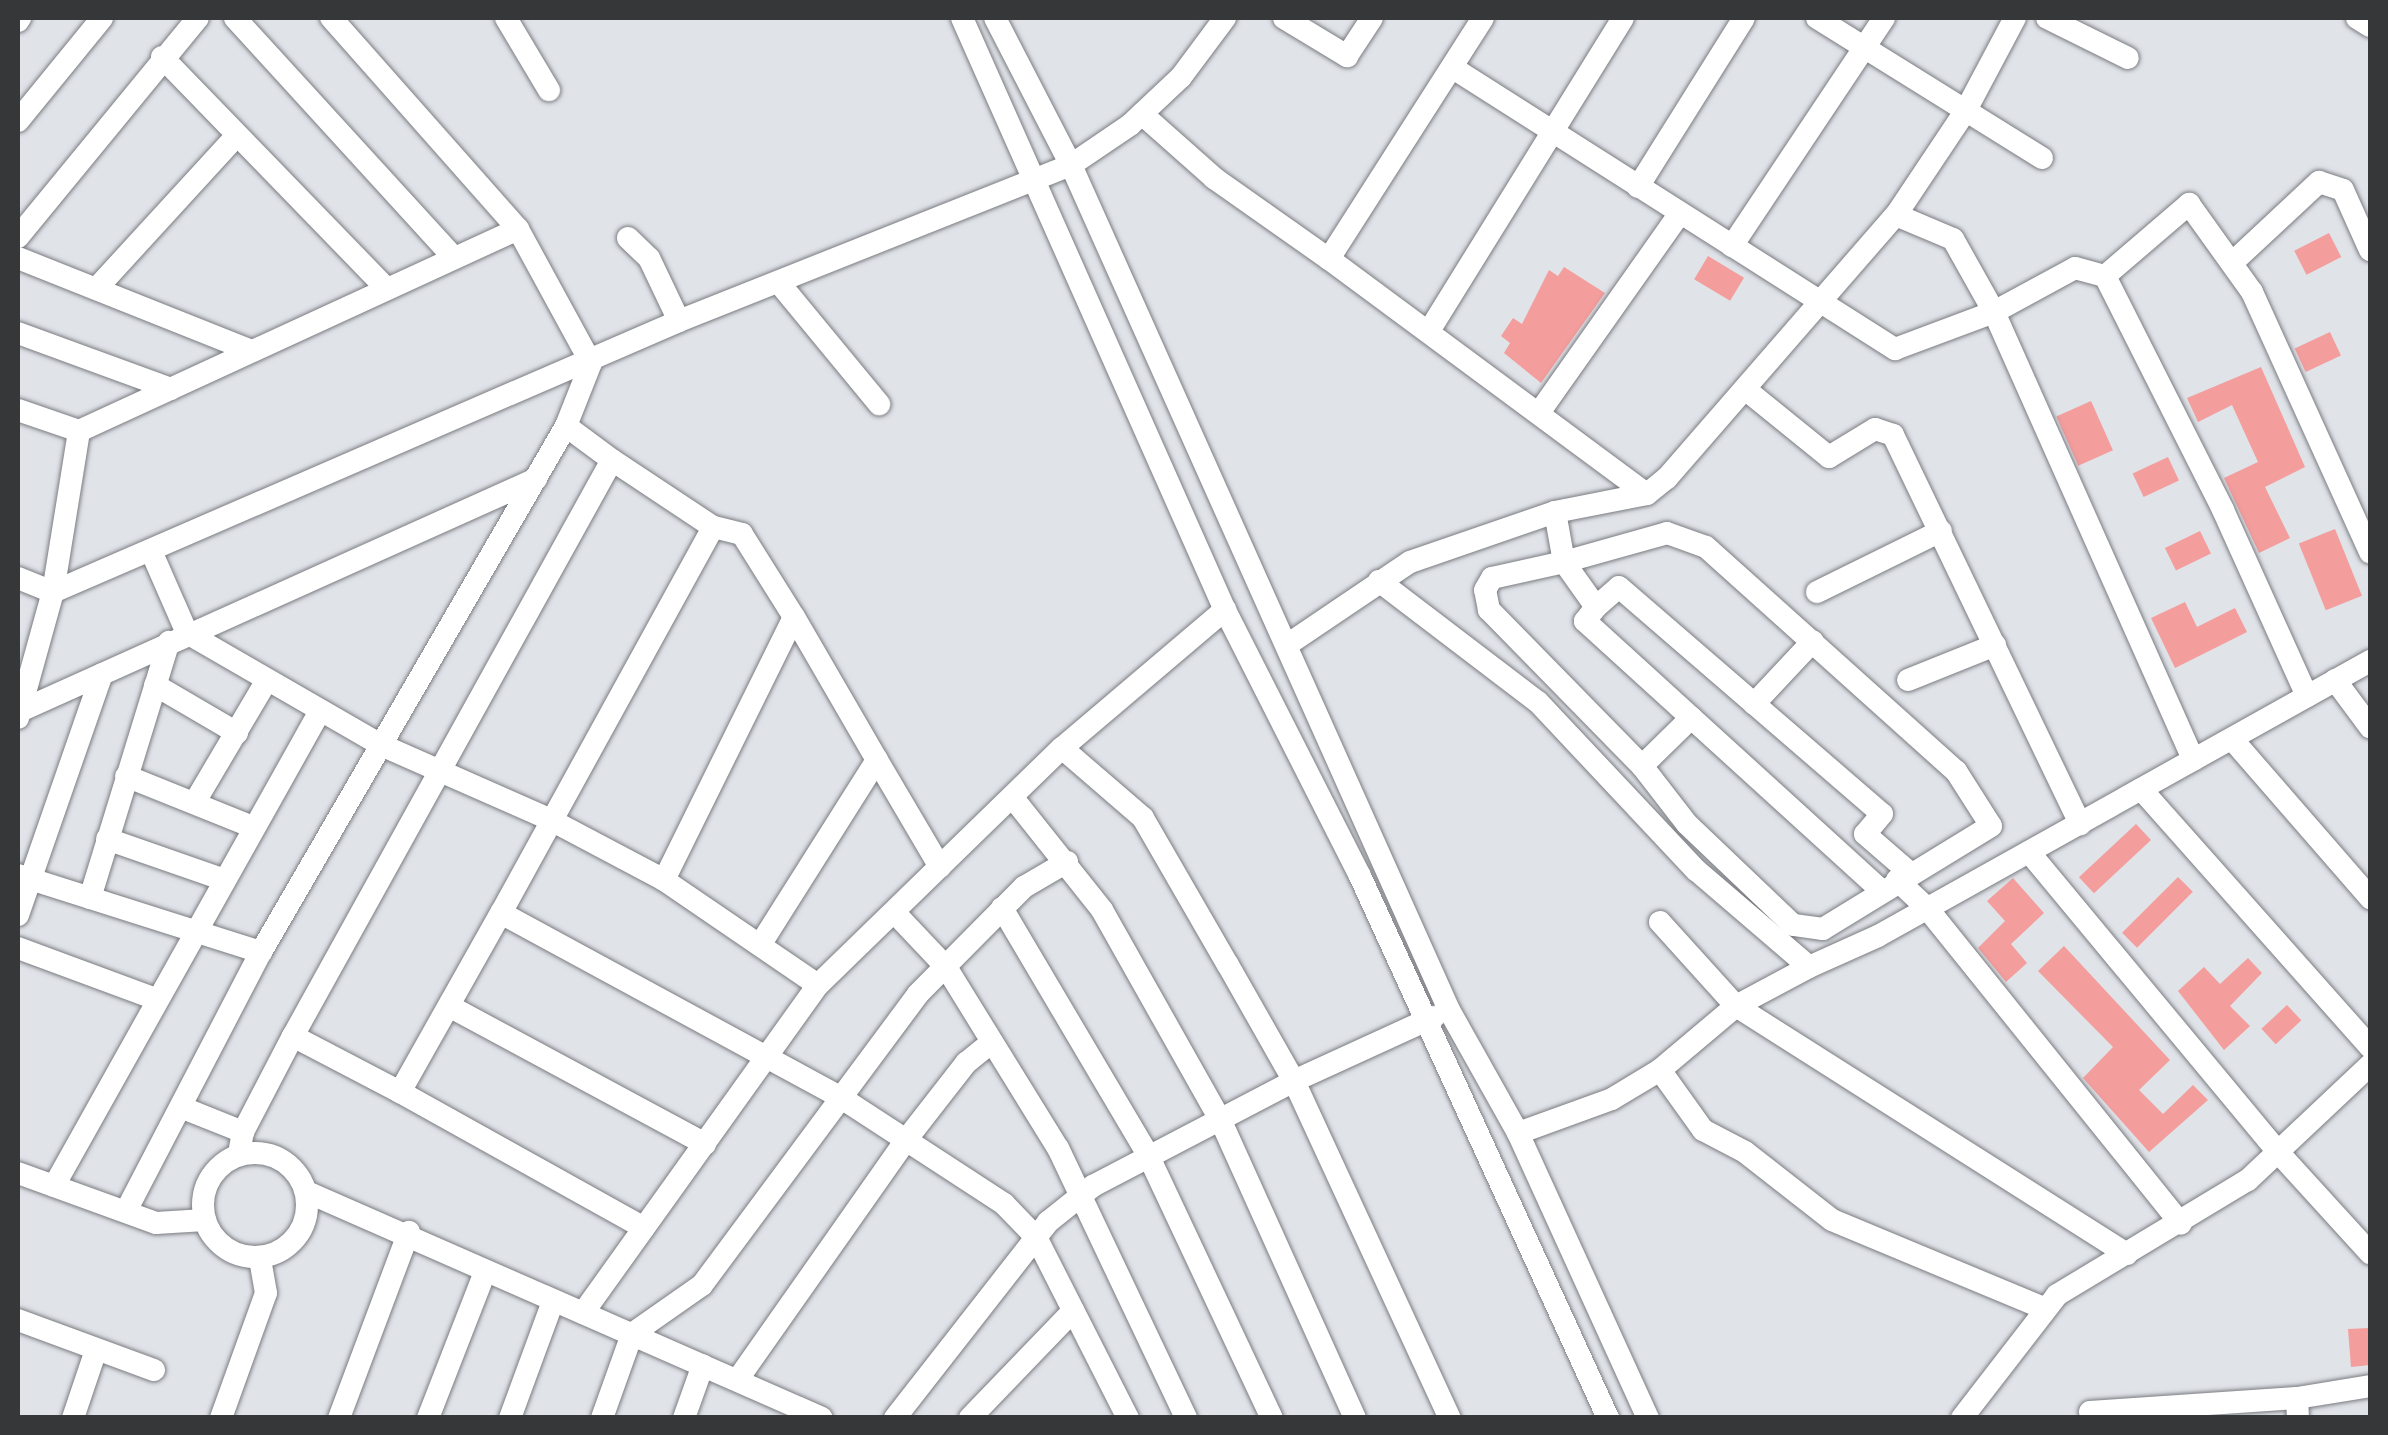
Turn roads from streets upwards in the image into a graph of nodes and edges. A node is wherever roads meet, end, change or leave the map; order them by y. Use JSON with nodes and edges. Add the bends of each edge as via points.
{"nodes":[{"id":1,"x":102,"y":18,"type":"edge"},
{"id":2,"x":198,"y":18,"type":"edge"},
{"id":3,"x":234,"y":18,"type":"edge"},
{"id":4,"x":331,"y":18,"type":"edge"},
{"id":5,"x":506,"y":18,"type":"edge"},
{"id":6,"x":962,"y":18,"type":"edge"},
{"id":7,"x":995,"y":18,"type":"edge"},
{"id":8,"x":1225,"y":18,"type":"edge"},
{"id":9,"x":1284,"y":18,"type":"edge"},
{"id":10,"x":1372,"y":18,"type":"edge"},
{"id":11,"x":1483,"y":18,"type":"edge"},
{"id":12,"x":1624,"y":18,"type":"edge"},
{"id":13,"x":1744,"y":18,"type":"edge"},
{"id":14,"x":1817,"y":18,"type":"edge"},
{"id":15,"x":1884,"y":18,"type":"edge"},
{"id":16,"x":2015,"y":18,"type":"edge"},
{"id":17,"x":2047,"y":18,"type":"edge"},
{"id":18,"x":2357,"y":18,"type":"edge"},
{"id":19,"x":2370,"y":25,"type":"edge"},
{"id":20,"x":1866,"y":48,"type":"junction"},
{"id":21,"x":162,"y":57,"type":"junction"},
{"id":22,"x":2128,"y":58,"type":"dead end"},
{"id":23,"x":1454,"y":68,"type":"junction"},
{"id":24,"x":550,"y":90,"type":"dead end"},
{"id":25,"x":1966,"y":110,"type":"junction"},
{"id":26,"x":1142,"y":114,"type":"junction"},
{"id":27,"x":18,"y":121,"type":"edge"},
{"id":28,"x":1554,"y":133,"type":"junction"},
{"id":29,"x":237,"y":134,"type":"junction"},
{"id":30,"x":2042,"y":158,"type":"dead end"},
{"id":31,"x":1071,"y":166,"type":"junction"},
{"id":32,"x":1038,"y":180,"type":"junction"},
{"id":33,"x":1638,"y":186,"type":"junction"},
{"id":34,"x":1680,"y":213,"type":"junction"},
{"id":35,"x":1896,"y":214,"type":"junction"},
{"id":36,"x":518,"y":228,"type":"junction"},
{"id":37,"x":18,"y":237,"type":"edge"},
{"id":38,"x":628,"y":238,"type":"dead end"},
{"id":39,"x":1732,"y":246,"type":"junction"},
{"id":40,"x":2370,"y":250,"type":"edge"},
{"id":41,"x":18,"y":258,"type":"edge"},
{"id":42,"x":454,"y":258,"type":"junction"},
{"id":43,"x":1329,"y":259,"type":"junction"},
{"id":44,"x":2232,"y":264,"type":"junction"},
{"id":45,"x":2105,"y":276,"type":"junction"},
{"id":46,"x":780,"y":284,"type":"junction"},
{"id":47,"x":97,"y":288,"type":"junction"},
{"id":48,"x":388,"y":289,"type":"junction"},
{"id":49,"x":1820,"y":303,"type":"junction"},
{"id":50,"x":1994,"y":312,"type":"junction"},
{"id":51,"x":679,"y":322,"type":"junction"},
{"id":52,"x":1430,"y":331,"type":"junction"},
{"id":53,"x":18,"y":333,"type":"edge"},
{"id":54,"x":252,"y":351,"type":"junction"},
{"id":55,"x":591,"y":363,"type":"junction"},
{"id":56,"x":171,"y":388,"type":"junction"},
{"id":57,"x":1746,"y":389,"type":"junction"},
{"id":58,"x":880,"y":404,"type":"dead end"},
{"id":59,"x":18,"y":410,"type":"edge"},
{"id":60,"x":1542,"y":410,"type":"junction"},
{"id":61,"x":566,"y":426,"type":"junction"},
{"id":62,"x":78,"y":431,"type":"junction"},
{"id":63,"x":612,"y":460,"type":"junction"},
{"id":64,"x":536,"y":479,"type":"junction"},
{"id":65,"x":1647,"y":494,"type":"junction"},
{"id":66,"x":1556,"y":512,"type":"junction"},
{"id":67,"x":713,"y":527,"type":"junction"},
{"id":68,"x":1941,"y":531,"type":"junction"},
{"id":69,"x":151,"y":552,"type":"junction"},
{"id":70,"x":2370,"y":552,"type":"edge"},
{"id":71,"x":1564,"y":562,"type":"junction"},
{"id":72,"x":18,"y":578,"type":"edge"},
{"id":73,"x":1379,"y":581,"type":"junction"},
{"id":74,"x":53,"y":592,"type":"junction"},
{"id":75,"x":1816,"y":592,"type":"dead end"},
{"id":76,"x":1596,"y":607,"type":"junction"},
{"id":77,"x":1225,"y":610,"type":"junction"},
{"id":78,"x":794,"y":617,"type":"junction"},
{"id":79,"x":178,"y":637,"type":"junction"},
{"id":80,"x":1813,"y":641,"type":"junction"},
{"id":81,"x":1287,"y":645,"type":"junction"},
{"id":82,"x":1995,"y":645,"type":"junction"},
{"id":83,"x":2370,"y":661,"type":"edge"},
{"id":84,"x":102,"y":674,"type":"junction"},
{"id":85,"x":267,"y":680,"type":"junction"},
{"id":86,"x":1908,"y":680,"type":"dead end"},
{"id":87,"x":2335,"y":680,"type":"junction"},
{"id":88,"x":155,"y":686,"type":"junction"},
{"id":89,"x":2307,"y":696,"type":"junction"},
{"id":90,"x":1754,"y":704,"type":"junction"},
{"id":91,"x":320,"y":711,"type":"junction"},
{"id":92,"x":19,"y":714,"type":"edge"},
{"id":93,"x":1691,"y":718,"type":"junction"},
{"id":94,"x":2370,"y":727,"type":"edge"},
{"id":95,"x":237,"y":733,"type":"junction"},
{"id":96,"x":2232,"y":738,"type":"junction"},
{"id":97,"x":378,"y":744,"type":"junction"},
{"id":98,"x":1062,"y":748,"type":"junction"},
{"id":99,"x":876,"y":760,"type":"junction"},
{"id":100,"x":2192,"y":760,"type":"junction"},
{"id":101,"x":1642,"y":766,"type":"junction"},
{"id":102,"x":441,"y":769,"type":"junction"},
{"id":103,"x":126,"y":776,"type":"junction"},
{"id":104,"x":2141,"y":789,"type":"junction"},
{"id":105,"x":1013,"y":798,"type":"junction"},
{"id":106,"x":196,"y":800,"type":"junction"},
{"id":107,"x":549,"y":820,"type":"junction"},
{"id":108,"x":2080,"y":824,"type":"junction"},
{"id":109,"x":253,"y":826,"type":"junction"},
{"id":110,"x":1865,"y":834,"type":"junction"},
{"id":111,"x":108,"y":839,"type":"junction"},
{"id":112,"x":2029,"y":852,"type":"junction"},
{"id":113,"x":1843,"y":856,"type":"junction"},
{"id":114,"x":1066,"y":862,"type":"junction"},
{"id":115,"x":940,"y":867,"type":"junction"},
{"id":116,"x":24,"y":877,"type":"edge"},
{"id":117,"x":222,"y":879,"type":"junction"},
{"id":118,"x":664,"y":880,"type":"junction"},
{"id":119,"x":1896,"y":881,"type":"junction"},
{"id":120,"x":90,"y":898,"type":"junction"},
{"id":121,"x":2370,"y":898,"type":"edge"},
{"id":122,"x":1002,"y":908,"type":"junction"},
{"id":123,"x":1927,"y":908,"type":"junction"},
{"id":124,"x":894,"y":912,"type":"junction"},
{"id":125,"x":501,"y":913,"type":"junction"},
{"id":126,"x":18,"y":915,"type":"edge"},
{"id":127,"x":1660,"y":922,"type":"dead end"},
{"id":128,"x":192,"y":930,"type":"junction"},
{"id":129,"x":760,"y":945,"type":"junction"},
{"id":130,"x":18,"y":948,"type":"edge"},
{"id":131,"x":261,"y":952,"type":"junction"},
{"id":132,"x":946,"y":967,"type":"junction"},
{"id":133,"x":1808,"y":967,"type":"junction"},
{"id":134,"x":818,"y":985,"type":"junction"},
{"id":135,"x":156,"y":1000,"type":"junction"},
{"id":136,"x":449,"y":1006,"type":"junction"},
{"id":137,"x":1736,"y":1006,"type":"junction"},
{"id":138,"x":1449,"y":1010,"type":"junction"},
{"id":139,"x":1422,"y":1022,"type":"junction"},
{"id":140,"x":293,"y":1036,"type":"junction"},
{"id":141,"x":992,"y":1042,"type":"junction"},
{"id":142,"x":2370,"y":1047,"type":"edge"},
{"id":143,"x":766,"y":1058,"type":"junction"},
{"id":144,"x":2370,"y":1065,"type":"edge"},
{"id":145,"x":1660,"y":1070,"type":"junction"},
{"id":146,"x":1294,"y":1080,"type":"junction"},
{"id":147,"x":400,"y":1092,"type":"junction"},
{"id":148,"x":840,"y":1097,"type":"junction"},
{"id":149,"x":183,"y":1108,"type":"junction"},
{"id":150,"x":1220,"y":1119,"type":"junction"},
{"id":151,"x":1518,"y":1133,"type":"junction"},
{"id":152,"x":906,"y":1140,"type":"junction"},
{"id":153,"x":241,"y":1143,"type":"junction"},
{"id":154,"x":704,"y":1144,"type":"junction"},
{"id":155,"x":2278,"y":1152,"type":"junction"},
{"id":156,"x":1149,"y":1157,"type":"junction"},
{"id":157,"x":18,"y":1173,"type":"edge"},
{"id":158,"x":54,"y":1186,"type":"junction"},
{"id":159,"x":307,"y":1192,"type":"junction"},
{"id":160,"x":1083,"y":1195,"type":"junction"},
{"id":161,"x":126,"y":1211,"type":"junction"},
{"id":162,"x":204,"y":1220,"type":"junction"},
{"id":163,"x":2181,"y":1224,"type":"junction"},
{"id":164,"x":644,"y":1228,"type":"junction"},
{"id":165,"x":409,"y":1232,"type":"junction"},
{"id":166,"x":1036,"y":1237,"type":"junction"},
{"id":167,"x":2370,"y":1253,"type":"edge"},
{"id":168,"x":2127,"y":1254,"type":"junction"},
{"id":169,"x":260,"y":1258,"type":"junction"},
{"id":170,"x":486,"y":1272,"type":"junction"},
{"id":171,"x":553,"y":1300,"type":"junction"},
{"id":172,"x":2043,"y":1308,"type":"junction"},
{"id":173,"x":1073,"y":1310,"type":"junction"},
{"id":174,"x":583,"y":1313,"type":"junction"},
{"id":175,"x":18,"y":1320,"type":"edge"},
{"id":176,"x":632,"y":1334,"type":"junction"},
{"id":177,"x":96,"y":1350,"type":"junction"},
{"id":178,"x":703,"y":1365,"type":"junction"},
{"id":179,"x":154,"y":1370,"type":"dead end"},
{"id":180,"x":738,"y":1380,"type":"junction"},
{"id":181,"x":2370,"y":1386,"type":"edge"},
{"id":182,"x":774,"y":1407,"type":"edge"},
{"id":183,"x":2298,"y":1408,"type":"edge"},
{"id":184,"x":2090,"y":1412,"type":"dead end"},
{"id":185,"x":73,"y":1418,"type":"edge"},
{"id":186,"x":221,"y":1418,"type":"edge"},
{"id":187,"x":339,"y":1418,"type":"edge"},
{"id":188,"x":428,"y":1418,"type":"edge"},
{"id":189,"x":510,"y":1418,"type":"edge"},
{"id":190,"x":602,"y":1418,"type":"edge"},
{"id":191,"x":684,"y":1418,"type":"edge"},
{"id":192,"x":822,"y":1418,"type":"edge"},
{"id":193,"x":895,"y":1418,"type":"edge"},
{"id":194,"x":970,"y":1418,"type":"edge"},
{"id":195,"x":1128,"y":1418,"type":"edge"},
{"id":196,"x":1186,"y":1418,"type":"edge"},
{"id":197,"x":1272,"y":1418,"type":"edge"},
{"id":198,"x":1355,"y":1418,"type":"edge"},
{"id":199,"x":1450,"y":1418,"type":"edge"},
{"id":200,"x":1608,"y":1418,"type":"edge"},
{"id":201,"x":1648,"y":1418,"type":"edge"},
{"id":202,"x":1962,"y":1418,"type":"edge"}],
"edges":[{"from":1,"to":27,"type":"street"},
{"from":2,"to":21,"type":"street"},
{"from":3,"to":42,"type":"street"},
{"from":4,"to":36,"type":"street"},
{"from":5,"to":24,"type":"street"},
{"from":6,"to":32,"type":"street"},
{"from":7,"to":31,"type":"street"},
{"from":8,"to":26,"type":"street","via":[[1181,78]]},
{"from":9,"to":10,"type":"street","via":[[1347,56]]},
{"from":11,"to":23,"type":"street"},
{"from":12,"to":28,"type":"street"},
{"from":13,"to":33,"type":"street"},
{"from":14,"to":20,"type":"street"},
{"from":15,"to":20,"type":"street"},
{"from":16,"to":25,"type":"street"},
{"from":17,"to":22,"type":"street"},
{"from":18,"to":19,"type":"street"},
{"from":20,"to":25,"type":"street"},
{"from":20,"to":39,"type":"street"},
{"from":21,"to":29,"type":"street"},
{"from":21,"to":37,"type":"street"},
{"from":23,"to":28,"type":"street"},
{"from":23,"to":43,"type":"street"},
{"from":25,"to":30,"type":"street"},
{"from":25,"to":35,"type":"street"},
{"from":26,"to":31,"type":"street"},
{"from":26,"to":43,"type":"street","via":[[1214,178]]},
{"from":28,"to":33,"type":"street"},
{"from":28,"to":52,"type":"street"},
{"from":29,"to":47,"type":"street"},
{"from":29,"to":48,"type":"street"},
{"from":31,"to":32,"type":"street"},
{"from":31,"to":81,"type":"street","via":[[1254,584]]},
{"from":32,"to":46,"type":"street"},
{"from":32,"to":77,"type":"street"},
{"from":33,"to":34,"type":"street"},
{"from":34,"to":39,"type":"street"},
{"from":34,"to":60,"type":"street"},
{"from":35,"to":49,"type":"street"},
{"from":35,"to":50,"type":"street","via":[[1952,239]]},
{"from":36,"to":42,"type":"street"},
{"from":36,"to":55,"type":"street"},
{"from":38,"to":51,"type":"street","via":[[649,258]]},
{"from":39,"to":49,"type":"street"},
{"from":40,"to":44,"type":"street","via":[[2343,190],[2319,182]]},
{"from":41,"to":47,"type":"street"},
{"from":42,"to":48,"type":"street"},
{"from":43,"to":52,"type":"street"},
{"from":44,"to":45,"type":"street","via":[[2189,204]]},
{"from":44,"to":70,"type":"street","via":[[2252,292]]},
{"from":45,"to":50,"type":"street","via":[[2074,268]]},
{"from":45,"to":89,"type":"street"},
{"from":46,"to":51,"type":"street"},
{"from":46,"to":58,"type":"street"},
{"from":47,"to":54,"type":"street"},
{"from":48,"to":54,"type":"street"},
{"from":49,"to":50,"type":"street","via":[[1895,349]]},
{"from":49,"to":57,"type":"street"},
{"from":50,"to":100,"type":"street"},
{"from":51,"to":55,"type":"street"},
{"from":52,"to":60,"type":"street"},
{"from":53,"to":56,"type":"street"},
{"from":54,"to":56,"type":"street"},
{"from":55,"to":61,"type":"street"},
{"from":55,"to":69,"type":"street"},
{"from":56,"to":62,"type":"street"},
{"from":57,"to":65,"type":"street"},
{"from":57,"to":68,"type":"street","via":[[1830,456],[1875,430],[1893,435]]},
{"from":59,"to":62,"type":"street"},
{"from":60,"to":65,"type":"street"},
{"from":61,"to":63,"type":"street"},
{"from":61,"to":64,"type":"street"},
{"from":62,"to":74,"type":"street"},
{"from":63,"to":67,"type":"street"},
{"from":63,"to":102,"type":"street"},
{"from":64,"to":79,"type":"street"},
{"from":64,"to":97,"type":"street"},
{"from":65,"to":66,"type":"street"},
{"from":66,"to":71,"type":"street"},
{"from":66,"to":73,"type":"street","via":[[1410,562]]},
{"from":67,"to":78,"type":"street","via":[[742,534]]},
{"from":67,"to":107,"type":"street"},
{"from":68,"to":75,"type":"street"},
{"from":68,"to":82,"type":"street"},
{"from":69,"to":74,"type":"street"},
{"from":69,"to":79,"type":"street"},
{"from":71,"to":76,"type":"street"},
{"from":71,"to":80,"type":"street","via":[[1667,532],[1686,536]]},
{"from":71,"to":101,"type":"street","via":[[1492,578],[1485,590],[1488,610]]},
{"from":72,"to":74,"type":"street"},
{"from":73,"to":81,"type":"street"},
{"from":73,"to":133,"type":"street","via":[[1538,702],[1696,870]]},
{"from":74,"to":92,"type":"street"},
{"from":76,"to":90,"type":"street","via":[[1618,586]]},
{"from":76,"to":93,"type":"street","via":[[1585,621]]},
{"from":77,"to":98,"type":"street"},
{"from":77,"to":139,"type":"street","via":[[1360,876]]},
{"from":78,"to":99,"type":"street"},
{"from":78,"to":118,"type":"street"},
{"from":79,"to":84,"type":"street"},
{"from":79,"to":85,"type":"street"},
{"from":79,"to":88,"type":"street"},
{"from":80,"to":90,"type":"street"},
{"from":80,"to":119,"type":"street","via":[[1956,771],[1991,826]]},
{"from":81,"to":138,"type":"street"},
{"from":82,"to":86,"type":"street"},
{"from":82,"to":108,"type":"street"},
{"from":83,"to":87,"type":"street"},
{"from":84,"to":92,"type":"street"},
{"from":84,"to":116,"type":"street"},
{"from":85,"to":91,"type":"street"},
{"from":85,"to":95,"type":"street"},
{"from":87,"to":89,"type":"street"},
{"from":87,"to":94,"type":"street"},
{"from":88,"to":95,"type":"street"},
{"from":88,"to":103,"type":"street"},
{"from":89,"to":96,"type":"street"},
{"from":90,"to":110,"type":"street","via":[[1882,814]]},
{"from":91,"to":97,"type":"street"},
{"from":91,"to":109,"type":"street"},
{"from":93,"to":101,"type":"street"},
{"from":93,"to":113,"type":"street"},
{"from":95,"to":106,"type":"street"},
{"from":96,"to":100,"type":"street"},
{"from":96,"to":121,"type":"street"},
{"from":97,"to":102,"type":"street"},
{"from":97,"to":131,"type":"street"},
{"from":98,"to":105,"type":"street"},
{"from":98,"to":146,"type":"street","via":[[1143,818]]},
{"from":99,"to":115,"type":"street"},
{"from":99,"to":129,"type":"street"},
{"from":100,"to":104,"type":"street"},
{"from":101,"to":119,"type":"street","via":[[1687,824],[1793,926],[1823,929]]},
{"from":102,"to":107,"type":"street"},
{"from":102,"to":140,"type":"street"},
{"from":103,"to":106,"type":"street"},
{"from":103,"to":111,"type":"street"},
{"from":104,"to":108,"type":"street"},
{"from":104,"to":142,"type":"street"},
{"from":105,"to":114,"type":"street"},
{"from":105,"to":115,"type":"street"},
{"from":106,"to":109,"type":"street"},
{"from":107,"to":118,"type":"street"},
{"from":107,"to":125,"type":"street"},
{"from":108,"to":112,"type":"street"},
{"from":109,"to":117,"type":"street"},
{"from":110,"to":113,"type":"street"},
{"from":110,"to":119,"type":"street"},
{"from":111,"to":117,"type":"street"},
{"from":111,"to":120,"type":"street"},
{"from":112,"to":123,"type":"street"},
{"from":112,"to":155,"type":"street"},
{"from":113,"to":119,"type":"street"},
{"from":114,"to":122,"type":"street"},
{"from":114,"to":150,"type":"street","via":[[1102,910]]},
{"from":115,"to":124,"type":"street"},
{"from":116,"to":120,"type":"street"},
{"from":116,"to":126,"type":"street"},
{"from":117,"to":128,"type":"street"},
{"from":118,"to":129,"type":"street"},
{"from":119,"to":123,"type":"street"},
{"from":120,"to":128,"type":"street"},
{"from":122,"to":132,"type":"street"},
{"from":122,"to":156,"type":"street"},
{"from":123,"to":133,"type":"street"},
{"from":123,"to":163,"type":"street"},
{"from":124,"to":132,"type":"street"},
{"from":124,"to":134,"type":"street"},
{"from":125,"to":136,"type":"street"},
{"from":125,"to":143,"type":"street"},
{"from":127,"to":137,"type":"street"},
{"from":128,"to":131,"type":"street"},
{"from":128,"to":135,"type":"street"},
{"from":129,"to":134,"type":"street"},
{"from":130,"to":135,"type":"street"},
{"from":131,"to":149,"type":"street"},
{"from":132,"to":141,"type":"street"},
{"from":132,"to":148,"type":"street"},
{"from":133,"to":137,"type":"street"},
{"from":134,"to":143,"type":"street"},
{"from":135,"to":158,"type":"street"},
{"from":136,"to":147,"type":"street"},
{"from":136,"to":154,"type":"street"},
{"from":137,"to":145,"type":"street"},
{"from":137,"to":168,"type":"street"},
{"from":138,"to":139,"type":"street"},
{"from":138,"to":151,"type":"street"},
{"from":139,"to":146,"type":"street"},
{"from":139,"to":200,"type":"street"},
{"from":140,"to":147,"type":"street"},
{"from":140,"to":153,"type":"street"},
{"from":141,"to":152,"type":"street","via":[[966,1063]]},
{"from":141,"to":160,"type":"street"},
{"from":143,"to":148,"type":"street"},
{"from":143,"to":154,"type":"street"},
{"from":144,"to":155,"type":"street"},
{"from":145,"to":151,"type":"street","via":[[1612,1099]]},
{"from":145,"to":172,"type":"street","via":[[1703,1130],[1746,1152],[1832,1220]]},
{"from":146,"to":150,"type":"street"},
{"from":146,"to":199,"type":"street"},
{"from":147,"to":164,"type":"street"},
{"from":148,"to":152,"type":"street"},
{"from":148,"to":176,"type":"street","via":[[702,1286]]},
{"from":149,"to":153,"type":"street"},
{"from":149,"to":161,"type":"street"},
{"from":150,"to":156,"type":"street"},
{"from":150,"to":198,"type":"street"},
{"from":151,"to":201,"type":"street"},
{"from":152,"to":166,"type":"street","via":[[1004,1204]]},
{"from":152,"to":180,"type":"street"},
{"from":153,"to":159,"type":"street","via":[[282,1160]]},
{"from":153,"to":162,"type":"street","via":[[207,1183]]},
{"from":154,"to":164,"type":"street"},
{"from":155,"to":163,"type":"street"},
{"from":155,"to":167,"type":"street"},
{"from":156,"to":160,"type":"street"},
{"from":156,"to":197,"type":"street"},
{"from":157,"to":158,"type":"street"},
{"from":158,"to":161,"type":"street"},
{"from":159,"to":165,"type":"street"},
{"from":159,"to":169,"type":"street","via":[[298,1236]]},
{"from":160,"to":166,"type":"street"},
{"from":160,"to":196,"type":"street"},
{"from":161,"to":162,"type":"street","via":[[172,1225]]},
{"from":162,"to":169,"type":"street","via":[[222,1246]]},
{"from":163,"to":168,"type":"street"},
{"from":164,"to":174,"type":"street"},
{"from":165,"to":170,"type":"street"},
{"from":165,"to":187,"type":"street"},
{"from":166,"to":173,"type":"street"},
{"from":166,"to":193,"type":"street"},
{"from":168,"to":172,"type":"street"},
{"from":169,"to":186,"type":"street","via":[[266,1293]]},
{"from":170,"to":171,"type":"street"},
{"from":170,"to":188,"type":"street"},
{"from":171,"to":174,"type":"street"},
{"from":171,"to":189,"type":"street"},
{"from":172,"to":202,"type":"street"},
{"from":173,"to":194,"type":"street"},
{"from":173,"to":195,"type":"street"},
{"from":174,"to":176,"type":"street"},
{"from":175,"to":177,"type":"street"},
{"from":176,"to":178,"type":"street"},
{"from":176,"to":190,"type":"street"},
{"from":177,"to":179,"type":"street"},
{"from":177,"to":185,"type":"street"},
{"from":178,"to":180,"type":"street"},
{"from":178,"to":191,"type":"street"},
{"from":180,"to":182,"type":"street"},
{"from":181,"to":183,"type":"street"},
{"from":182,"to":192,"type":"street"},
{"from":183,"to":184,"type":"street"}]}
